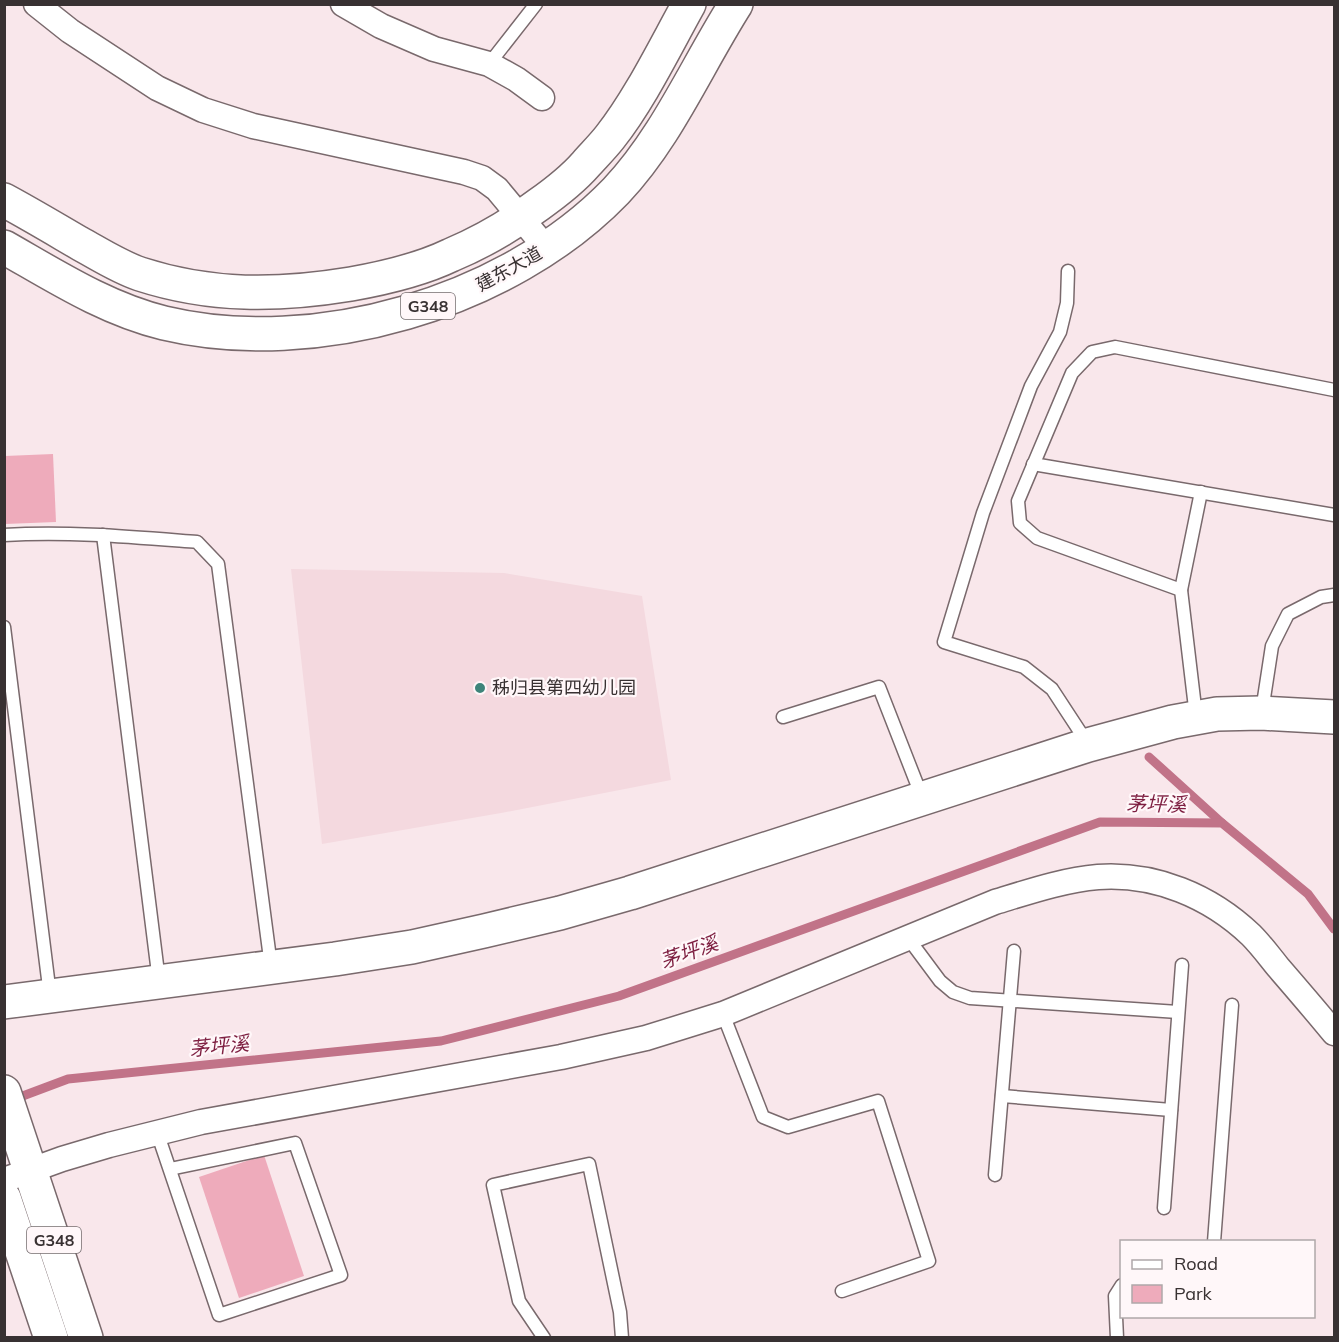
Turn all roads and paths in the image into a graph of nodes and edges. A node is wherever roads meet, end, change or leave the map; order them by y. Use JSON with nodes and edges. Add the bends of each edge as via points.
{"nodes":[{"id":1,"x":36,"y":4,"type":"edge"},
{"id":2,"x":343,"y":4,"type":"edge"},
{"id":3,"x":536,"y":4,"type":"edge"},
{"id":4,"x":689,"y":4,"type":"edge"},
{"id":5,"x":736,"y":4,"type":"edge"},
{"id":6,"x":489,"y":64,"type":"junction"},
{"id":7,"x":542,"y":98,"type":"dead end"},
{"id":8,"x":4,"y":200,"type":"edge"},
{"id":9,"x":521,"y":218,"type":"junction"},
{"id":10,"x":4,"y":247,"type":"edge"},
{"id":11,"x":546,"y":248,"type":"junction"},
{"id":12,"x":1068,"y":271,"type":"dead end"},
{"id":13,"x":1335,"y":390,"type":"edge"},
{"id":14,"x":1033,"y":464,"type":"junction"},
{"id":15,"x":1201,"y":492,"type":"junction"},
{"id":16,"x":1335,"y":515,"type":"edge"},
{"id":17,"x":4,"y":535,"type":"edge"},
{"id":18,"x":103,"y":535,"type":"junction"},
{"id":19,"x":1181,"y":590,"type":"junction"},
{"id":20,"x":1335,"y":595,"type":"edge"},
{"id":21,"x":4,"y":627,"type":"edge"},
{"id":22,"x":1261,"y":713,"type":"junction"},
{"id":23,"x":783,"y":717,"type":"dead end"},
{"id":24,"x":1335,"y":717,"type":"edge"},
{"id":25,"x":1196,"y":718,"type":"junction"},
{"id":26,"x":1088,"y":745,"type":"junction"},
{"id":27,"x":922,"y":798,"type":"junction"},
{"id":28,"x":908,"y":938,"type":"junction"},
{"id":29,"x":1014,"y":951,"type":"dead end"},
{"id":30,"x":1182,"y":965,"type":"dead end"},
{"id":31,"x":271,"y":968,"type":"junction"},
{"id":32,"x":159,"y":982,"type":"junction"},
{"id":33,"x":50,"y":997,"type":"junction"},
{"id":34,"x":1010,"y":1000,"type":"junction"},
{"id":35,"x":4,"y":1002,"type":"edge"},
{"id":36,"x":1232,"y":1005,"type":"dead end"},
{"id":37,"x":1178,"y":1012,"type":"junction"},
{"id":38,"x":723,"y":1014,"type":"junction"},
{"id":39,"x":1335,"y":1033,"type":"edge"},
{"id":40,"x":4,"y":1092,"type":"edge"},
{"id":41,"x":1002,"y":1096,"type":"junction"},
{"id":42,"x":1171,"y":1110,"type":"junction"},
{"id":43,"x":157,"y":1132,"type":"junction"},
{"id":44,"x":19,"y":1165,"type":"edge"},
{"id":45,"x":170,"y":1169,"type":"junction"},
{"id":46,"x":995,"y":1175,"type":"dead end"},
{"id":47,"x":4,"y":1198,"type":"edge"},
{"id":48,"x":1164,"y":1209,"type":"dead end"},
{"id":49,"x":1214,"y":1240,"type":"edge"},
{"id":50,"x":1120,"y":1288,"type":"edge"},
{"id":51,"x":842,"y":1291,"type":"dead end"},
{"id":52,"x":51,"y":1338,"type":"edge"},
{"id":53,"x":86,"y":1338,"type":"edge"},
{"id":54,"x":544,"y":1338,"type":"edge"},
{"id":55,"x":622,"y":1338,"type":"edge"},
{"id":56,"x":1117,"y":1338,"type":"edge"}],
"edges":[{"from":1,"to":9,"type":"street","via":[[157,88],[203,110],[253,126],[482,178]]},
{"from":2,"to":6,"type":"street","via":[[434,49]]},
{"from":3,"to":6,"type":"lane"},
{"from":4,"to":9,"type":"main road","number":"G348","via":[[610,137],[554,194]]},
{"from":5,"to":11,"type":"main road","name":"建东大道","number":"G348","via":[[645,156],[616,191]]},
{"from":6,"to":7,"type":"street"},
{"from":8,"to":9,"type":"main road","number":"G348","via":[[102,257],[138,273],[217,291],[256,293],[295,292],[414,270],[450,256]]},
{"from":9,"to":11,"type":"street"},
{"from":10,"to":11,"type":"main road","name":"建东大道","number":"G348","via":[[119,308],[163,323],[252,334],[337,328],[425,307],[467,292]]},
{"from":12,"to":26,"type":"lane","via":[[1067,303],[1060,332],[1031,386],[983,513],[944,642],[1024,667],[1052,688]]},
{"from":13,"to":14,"type":"lane","via":[[1115,347],[1092,352],[1072,373]]},
{"from":14,"to":15,"type":"lane"},
{"from":14,"to":19,"type":"lane","via":[[1018,501],[1020,523],[1037,538]]},
{"from":15,"to":16,"type":"lane"},
{"from":15,"to":19,"type":"lane"},
{"from":17,"to":18,"type":"lane"},
{"from":18,"to":31,"type":"lane","via":[[197,542],[218,564]]},
{"from":18,"to":32,"type":"lane"},
{"from":19,"to":25,"type":"lane"},
{"from":20,"to":22,"type":"lane","via":[[1321,597],[1288,614],[1272,646]]},
{"from":21,"to":33,"type":"lane"},
{"from":22,"to":24,"type":"main road"},
{"from":22,"to":25,"type":"main road"},
{"from":23,"to":27,"type":"lane","via":[[879,687]]},
{"from":25,"to":26,"type":"main road"},
{"from":26,"to":27,"type":"main road"},
{"from":27,"to":31,"type":"main road","via":[[560,913],[412,947]]},
{"from":28,"to":34,"type":"lane","via":[[953,992],[969,998]]},
{"from":28,"to":38,"type":"street"},
{"from":28,"to":39,"type":"street","via":[[995,902],[1064,883],[1097,877],[1164,883],[1197,896],[1252,936]]},
{"from":29,"to":34,"type":"lane"},
{"from":30,"to":37,"type":"lane"},
{"from":31,"to":32,"type":"main road"},
{"from":32,"to":33,"type":"main road"},
{"from":33,"to":35,"type":"main road"},
{"from":34,"to":37,"type":"lane"},
{"from":34,"to":41,"type":"lane"},
{"from":36,"to":49,"type":"lane"},
{"from":37,"to":42,"type":"lane"},
{"from":38,"to":43,"type":"street","via":[[646,1038],[561,1057]]},
{"from":38,"to":51,"type":"lane","via":[[763,1117],[788,1127],[878,1101],[929,1261]]},
{"from":40,"to":44,"type":"main road","number":"G348"},
{"from":41,"to":42,"type":"lane"},
{"from":41,"to":46,"type":"lane"},
{"from":42,"to":48,"type":"lane"},
{"from":43,"to":44,"type":"street","via":[[62,1159]]},
{"from":43,"to":45,"type":"lane"},
{"from":44,"to":53,"type":"main road","number":"G348"},
{"from":45,"to":45,"type":"lane","via":[[219,1315],[341,1275],[296,1143]]},
{"from":47,"to":52,"type":"main road","number":"G348"},
{"from":50,"to":56,"type":"lane","via":[[1115,1296]]},
{"from":54,"to":55,"type":"lane","via":[[519,1301],[493,1185],[589,1164]]}]}
